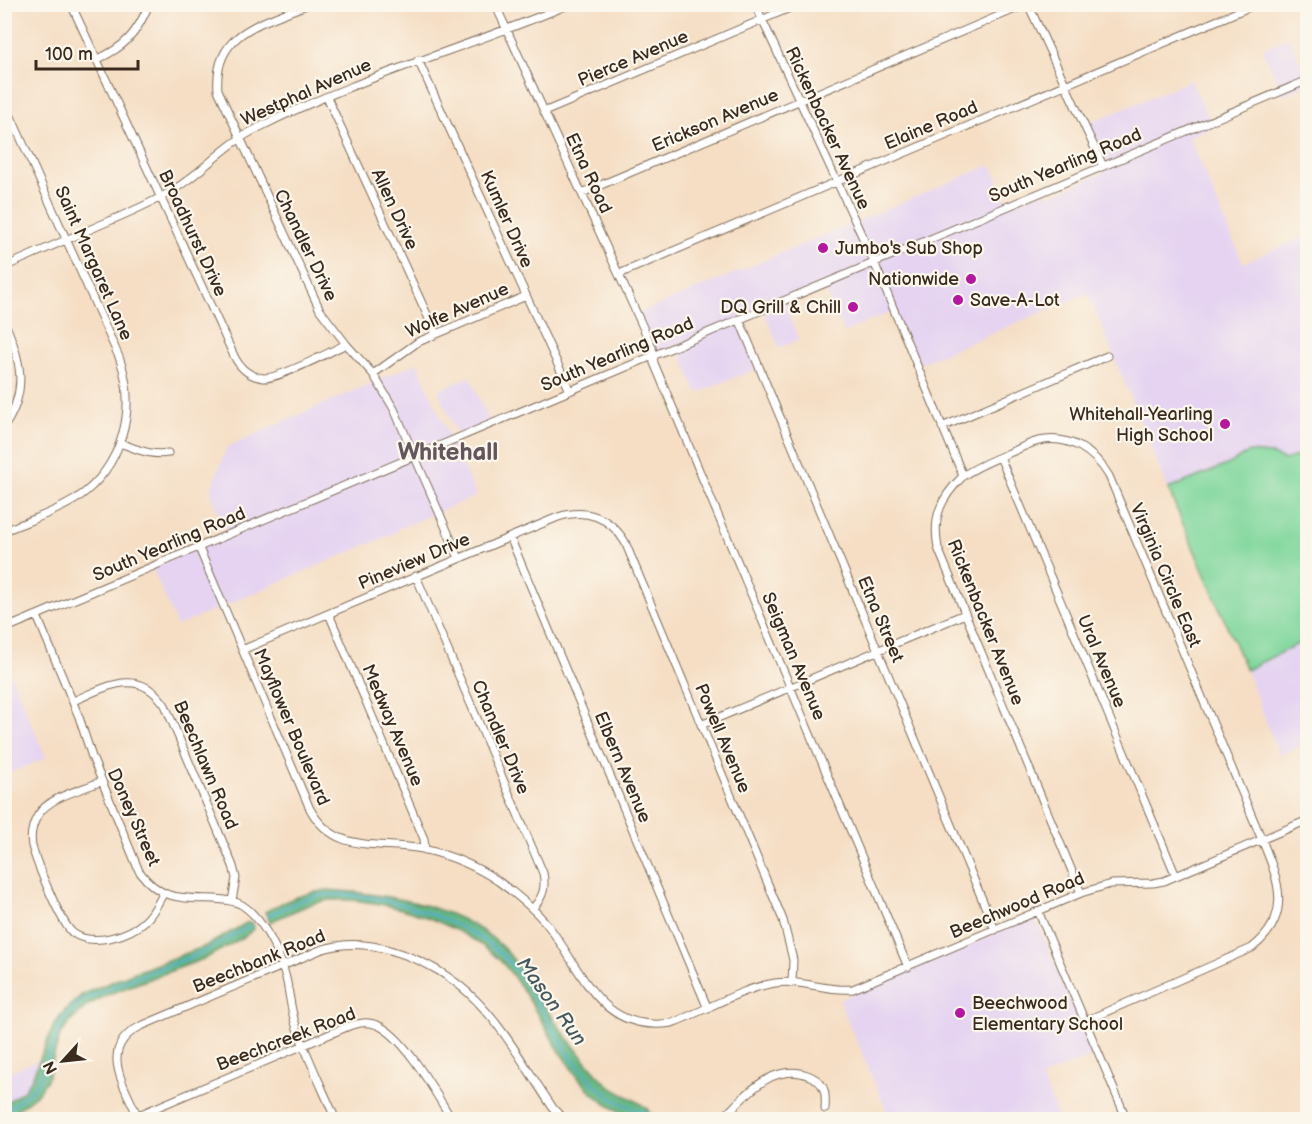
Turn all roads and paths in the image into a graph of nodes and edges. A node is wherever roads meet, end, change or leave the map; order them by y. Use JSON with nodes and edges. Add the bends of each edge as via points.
{"nodes":[{"id":1,"x":70,"y":4,"type":"edge"},
{"id":2,"x":149,"y":4,"type":"edge"},
{"id":3,"x":308,"y":4,"type":"edge"},
{"id":4,"x":495,"y":4,"type":"edge"},
{"id":5,"x":570,"y":4,"type":"edge"},
{"id":6,"x":755,"y":4,"type":"edge"},
{"id":7,"x":799,"y":4,"type":"edge"},
{"id":8,"x":1027,"y":4,"type":"edge"},
{"id":9,"x":1256,"y":4,"type":"edge"},
{"id":10,"x":1302,"y":4,"type":"edge"},
{"id":11,"x":1308,"y":16,"type":"edge"},
{"id":12,"x":762,"y":20,"type":"junction"},
{"id":13,"x":507,"y":30,"type":"junction"},
{"id":14,"x":96,"y":60,"type":"junction"},
{"id":15,"x":418,"y":60,"type":"junction"},
{"id":16,"x":1308,"y":80,"type":"edge"},
{"id":17,"x":1065,"y":85,"type":"junction"},
{"id":18,"x":327,"y":97,"type":"junction"},
{"id":19,"x":4,"y":101,"type":"edge"},
{"id":20,"x":799,"y":101,"type":"junction"},
{"id":21,"x":544,"y":112,"type":"junction"},
{"id":22,"x":239,"y":138,"type":"junction"},
{"id":23,"x":1102,"y":166,"type":"junction"},
{"id":24,"x":837,"y":182,"type":"junction"},
{"id":25,"x":582,"y":193,"type":"junction"},
{"id":26,"x":160,"y":198,"type":"junction"},
{"id":27,"x":67,"y":240,"type":"junction"},
{"id":28,"x":874,"y":262,"type":"junction"},
{"id":29,"x":4,"y":267,"type":"edge"},
{"id":30,"x":619,"y":274,"type":"junction"},
{"id":31,"x":526,"y":296,"type":"junction"},
{"id":32,"x":739,"y":319,"type":"junction"},
{"id":33,"x":4,"y":321,"type":"edge"},
{"id":34,"x":436,"y":333,"type":"junction"},
{"id":35,"x":346,"y":344,"type":"junction"},
{"id":36,"x":653,"y":355,"type":"junction"},
{"id":37,"x":1107,"y":357,"type":"dead end"},
{"id":38,"x":373,"y":374,"type":"junction"},
{"id":39,"x":570,"y":390,"type":"junction"},
{"id":40,"x":4,"y":427,"type":"edge"},
{"id":41,"x":942,"y":427,"type":"junction"},
{"id":42,"x":120,"y":443,"type":"junction"},
{"id":43,"x":168,"y":453,"type":"dead end"},
{"id":44,"x":416,"y":455,"type":"junction"},
{"id":45,"x":1000,"y":457,"type":"junction"},
{"id":46,"x":963,"y":476,"type":"junction"},
{"id":47,"x":600,"y":518,"type":"joint"},
{"id":48,"x":4,"y":531,"type":"edge"},
{"id":49,"x":510,"y":537,"type":"junction"},
{"id":50,"x":199,"y":548,"type":"junction"},
{"id":51,"x":459,"y":558,"type":"junction"},
{"id":52,"x":416,"y":576,"type":"junction"},
{"id":53,"x":329,"y":614,"type":"junction"},
{"id":54,"x":965,"y":614,"type":"junction"},
{"id":55,"x":37,"y":616,"type":"junction"},
{"id":56,"x":4,"y":629,"type":"edge"},
{"id":57,"x":242,"y":650,"type":"junction"},
{"id":58,"x":878,"y":650,"type":"junction"},
{"id":59,"x":791,"y":687,"type":"junction"},
{"id":60,"x":73,"y":701,"type":"junction"},
{"id":61,"x":701,"y":725,"type":"junction"},
{"id":62,"x":102,"y":781,"type":"junction"},
{"id":63,"x":1308,"y":820,"type":"edge"},
{"id":64,"x":1262,"y":840,"type":"junction"},
{"id":65,"x":425,"y":849,"type":"junction"},
{"id":66,"x":1176,"y":876,"type":"junction"},
{"id":67,"x":1082,"y":893,"type":"junction"},
{"id":68,"x":163,"y":894,"type":"junction"},
{"id":69,"x":232,"y":901,"type":"junction"},
{"id":70,"x":533,"y":908,"type":"junction"},
{"id":71,"x":1038,"y":912,"type":"junction"},
{"id":72,"x":995,"y":930,"type":"junction"},
{"id":73,"x":282,"y":967,"type":"junction"},
{"id":74,"x":908,"y":967,"type":"junction"},
{"id":75,"x":792,"y":983,"type":"junction"},
{"id":76,"x":708,"y":1009,"type":"junction"},
{"id":77,"x":1085,"y":1021,"type":"junction"},
{"id":78,"x":303,"y":1045,"type":"junction"},
{"id":79,"x":825,"y":1109,"type":"dead end"},
{"id":80,"x":137,"y":1115,"type":"junction"},
{"id":81,"x":127,"y":1119,"type":"edge"},
{"id":82,"x":336,"y":1119,"type":"edge"},
{"id":83,"x":452,"y":1119,"type":"edge"},
{"id":84,"x":564,"y":1119,"type":"edge"},
{"id":85,"x":721,"y":1119,"type":"edge"},
{"id":86,"x":1127,"y":1119,"type":"edge"}],
"edges":[{"from":1,"to":14,"type":"street","name":"Broadhurst Drive"},
{"from":2,"to":14,"type":"street","via":[[128,41]]},
{"from":3,"to":22,"type":"street","name":"Chandler Drive","via":[[238,36],[223,52],[218,90]]},
{"from":4,"to":13,"type":"street","name":"Etna Road"},
{"from":5,"to":13,"type":"street","name":"Westphal Avenue"},
{"from":6,"to":12,"type":"street","name":"Rickenbacker Avenue"},
{"from":7,"to":12,"type":"street","name":"Pierce Avenue"},
{"from":8,"to":17,"type":"street"},
{"from":8,"to":20,"type":"street","name":"Erickson Avenue"},
{"from":9,"to":17,"type":"street","name":"Elaine Road"},
{"from":10,"to":11,"type":"street"},
{"from":12,"to":20,"type":"street","name":"Rickenbacker Avenue"},
{"from":12,"to":21,"type":"street","name":"Pierce Avenue"},
{"from":13,"to":15,"type":"street","name":"Westphal Avenue"},
{"from":13,"to":21,"type":"street","name":"Etna Road"},
{"from":14,"to":26,"type":"street","name":"Broadhurst Drive"},
{"from":15,"to":18,"type":"street","name":"Westphal Avenue"},
{"from":15,"to":31,"type":"street","name":"Kumler Drive"},
{"from":16,"to":23,"type":"street","name":"South Yearling Road"},
{"from":17,"to":23,"type":"street"},
{"from":17,"to":24,"type":"street","name":"Elaine Road"},
{"from":18,"to":22,"type":"street","name":"Westphal Avenue"},
{"from":18,"to":34,"type":"street","name":"Allen Drive"},
{"from":19,"to":27,"type":"street","name":"Saint Margaret Lane"},
{"from":20,"to":24,"type":"street","name":"Rickenbacker Avenue"},
{"from":20,"to":25,"type":"street","name":"Erickson Avenue"},
{"from":21,"to":25,"type":"street","name":"Etna Road"},
{"from":22,"to":26,"type":"street","name":"Westphal Avenue","via":[[198,173]]},
{"from":22,"to":35,"type":"street","name":"Chandler Drive","via":[[310,292]]},
{"from":23,"to":28,"type":"street","name":"South Yearling Road"},
{"from":24,"to":28,"type":"street","name":"Rickenbacker Avenue"},
{"from":24,"to":30,"type":"street","name":"Elaine Road"},
{"from":25,"to":30,"type":"street","name":"Etna Road"},
{"from":26,"to":27,"type":"street","name":"Westphal Avenue"},
{"from":26,"to":35,"type":"street","name":"Broadhurst Drive","via":[[242,369],[268,378]]},
{"from":27,"to":29,"type":"street","name":"Westphal Avenue"},
{"from":27,"to":42,"type":"street","name":"Saint Margaret Lane","via":[[124,369],[128,408]]},
{"from":28,"to":32,"type":"street","name":"South Yearling Road"},
{"from":28,"to":41,"type":"street","name":"Rickenbacker Avenue"},
{"from":30,"to":36,"type":"street","name":"Etna Road"},
{"from":31,"to":34,"type":"street","name":"Wolfe Avenue"},
{"from":31,"to":39,"type":"street","name":"Kumler Drive"},
{"from":32,"to":36,"type":"street","name":"South Yearling Road"},
{"from":32,"to":58,"type":"street","name":"Etna Street"},
{"from":33,"to":40,"type":"street","via":[[14,343],[21,378],[13,413]]},
{"from":34,"to":38,"type":"street","name":"Wolfe Avenue"},
{"from":35,"to":38,"type":"street","name":"Chandler Drive"},
{"from":36,"to":39,"type":"street","name":"South Yearling Road"},
{"from":36,"to":59,"type":"street","name":"Seigman Avenue"},
{"from":37,"to":41,"type":"street"},
{"from":38,"to":44,"type":"street","name":"Chandler Drive"},
{"from":39,"to":44,"type":"street","name":"South Yearling Road"},
{"from":41,"to":46,"type":"street","name":"Rickenbacker Avenue"},
{"from":42,"to":43,"type":"street","via":[[148,453]]},
{"from":42,"to":48,"type":"street","name":"Saint Margaret Lane","via":[[104,473],[86,491]]},
{"from":44,"to":50,"type":"street","name":"South Yearling Road"},
{"from":44,"to":51,"type":"street","name":"Chandler Drive"},
{"from":45,"to":46,"type":"street","name":"Virginia Circle East"},
{"from":45,"to":64,"type":"street","name":"Virginia Circle East","via":[[1041,440],[1062,441],[1090,452],[1103,465]]},
{"from":45,"to":66,"type":"street","name":"Ural Avenue"},
{"from":46,"to":54,"type":"street","name":"Rickenbacker Avenue","via":[[944,498],[936,527],[938,548]]},
{"from":47,"to":49,"type":"street","name":"Pineview Drive","via":[[568,514]]},
{"from":47,"to":61,"type":"street","name":"Powell Avenue","via":[[615,528],[625,542]]},
{"from":49,"to":51,"type":"street","name":"Pineview Drive"},
{"from":49,"to":76,"type":"street","name":"Elbern Avenue"},
{"from":50,"to":55,"type":"street","name":"South Yearling Road"},
{"from":50,"to":57,"type":"street","name":"Mayflower Boulevard"},
{"from":51,"to":52,"type":"street","name":"Pineview Drive"},
{"from":52,"to":53,"type":"street","name":"Pineview Drive"},
{"from":52,"to":70,"type":"street","name":"Chandler Drive","via":[[543,873],[545,888]]},
{"from":53,"to":57,"type":"street","name":"Pineview Drive"},
{"from":53,"to":65,"type":"street","name":"Medway Avenue"},
{"from":54,"to":58,"type":"street"},
{"from":54,"to":67,"type":"street","name":"Rickenbacker Avenue"},
{"from":55,"to":56,"type":"street","name":"South Yearling Road"},
{"from":55,"to":60,"type":"street","name":"Doney Street"},
{"from":57,"to":65,"type":"street","name":"Mayflower Boulevard","via":[[310,809],[322,826],[350,843]]},
{"from":58,"to":59,"type":"street"},
{"from":58,"to":72,"type":"street","name":"Etna Street"},
{"from":59,"to":61,"type":"street"},
{"from":59,"to":74,"type":"street","name":"Seigman Avenue"},
{"from":60,"to":62,"type":"street","name":"Doney Street"},
{"from":60,"to":69,"type":"street","name":"Beechlawn Road","via":[[124,682],[143,685],[159,697],[233,866],[236,878]]},
{"from":61,"to":75,"type":"street","name":"Powell Avenue","via":[[783,921],[793,960]]},
{"from":62,"to":68,"type":"street","name":"Doney Street","via":[[139,871],[149,885]]},
{"from":62,"to":68,"type":"street","via":[[46,806],[33,825],[35,855],[63,921],[84,939],[109,938],[143,923]]},
{"from":63,"to":64,"type":"street","name":"Beechwood Road"},
{"from":64,"to":66,"type":"street","name":"Beechwood Road"},
{"from":64,"to":77,"type":"street","name":"Virginia Circle East","via":[[1280,898],[1272,927],[1257,944]]},
{"from":65,"to":70,"type":"street","name":"Mayflower Boulevard","via":[[495,879]]},
{"from":66,"to":67,"type":"street","name":"Beechwood Road","via":[[1153,883],[1111,884]]},
{"from":67,"to":71,"type":"street","name":"Beechwood Road"},
{"from":68,"to":69,"type":"street"},
{"from":69,"to":73,"type":"street","via":[[257,917]]},
{"from":70,"to":76,"type":"street","name":"Mayflower Boulevard","via":[[595,996],[611,1011],[640,1023],[659,1025]]},
{"from":71,"to":72,"type":"street","name":"Beechwood Road"},
{"from":71,"to":77,"type":"street"},
{"from":72,"to":74,"type":"street","name":"Beechwood Road"},
{"from":73,"to":78,"type":"street"},
{"from":73,"to":80,"type":"street","name":"Beechbank Road","via":[[141,1026],[124,1038],[117,1065]]},
{"from":73,"to":84,"type":"street","name":"Beechbank Road","via":[[331,946],[358,944],[402,953],[442,972],[476,999],[498,1024]]},
{"from":74,"to":75,"type":"street","name":"Mayflower Boulevard","via":[[853,990]]},
{"from":75,"to":76,"type":"street","name":"Mayflower Boulevard","via":[[763,986]]},
{"from":77,"to":86,"type":"street"},
{"from":78,"to":80,"type":"street","name":"Beechcreek Road"},
{"from":78,"to":82,"type":"street"},
{"from":78,"to":83,"type":"street","name":"Beechcreek Road","via":[[357,1024],[379,1025],[404,1047]]},
{"from":79,"to":85,"type":"street","via":[[826,1096],[821,1084],[811,1077],[787,1072],[754,1087]]},
{"from":80,"to":81,"type":"street","name":"Beechcreek Road"}]}
